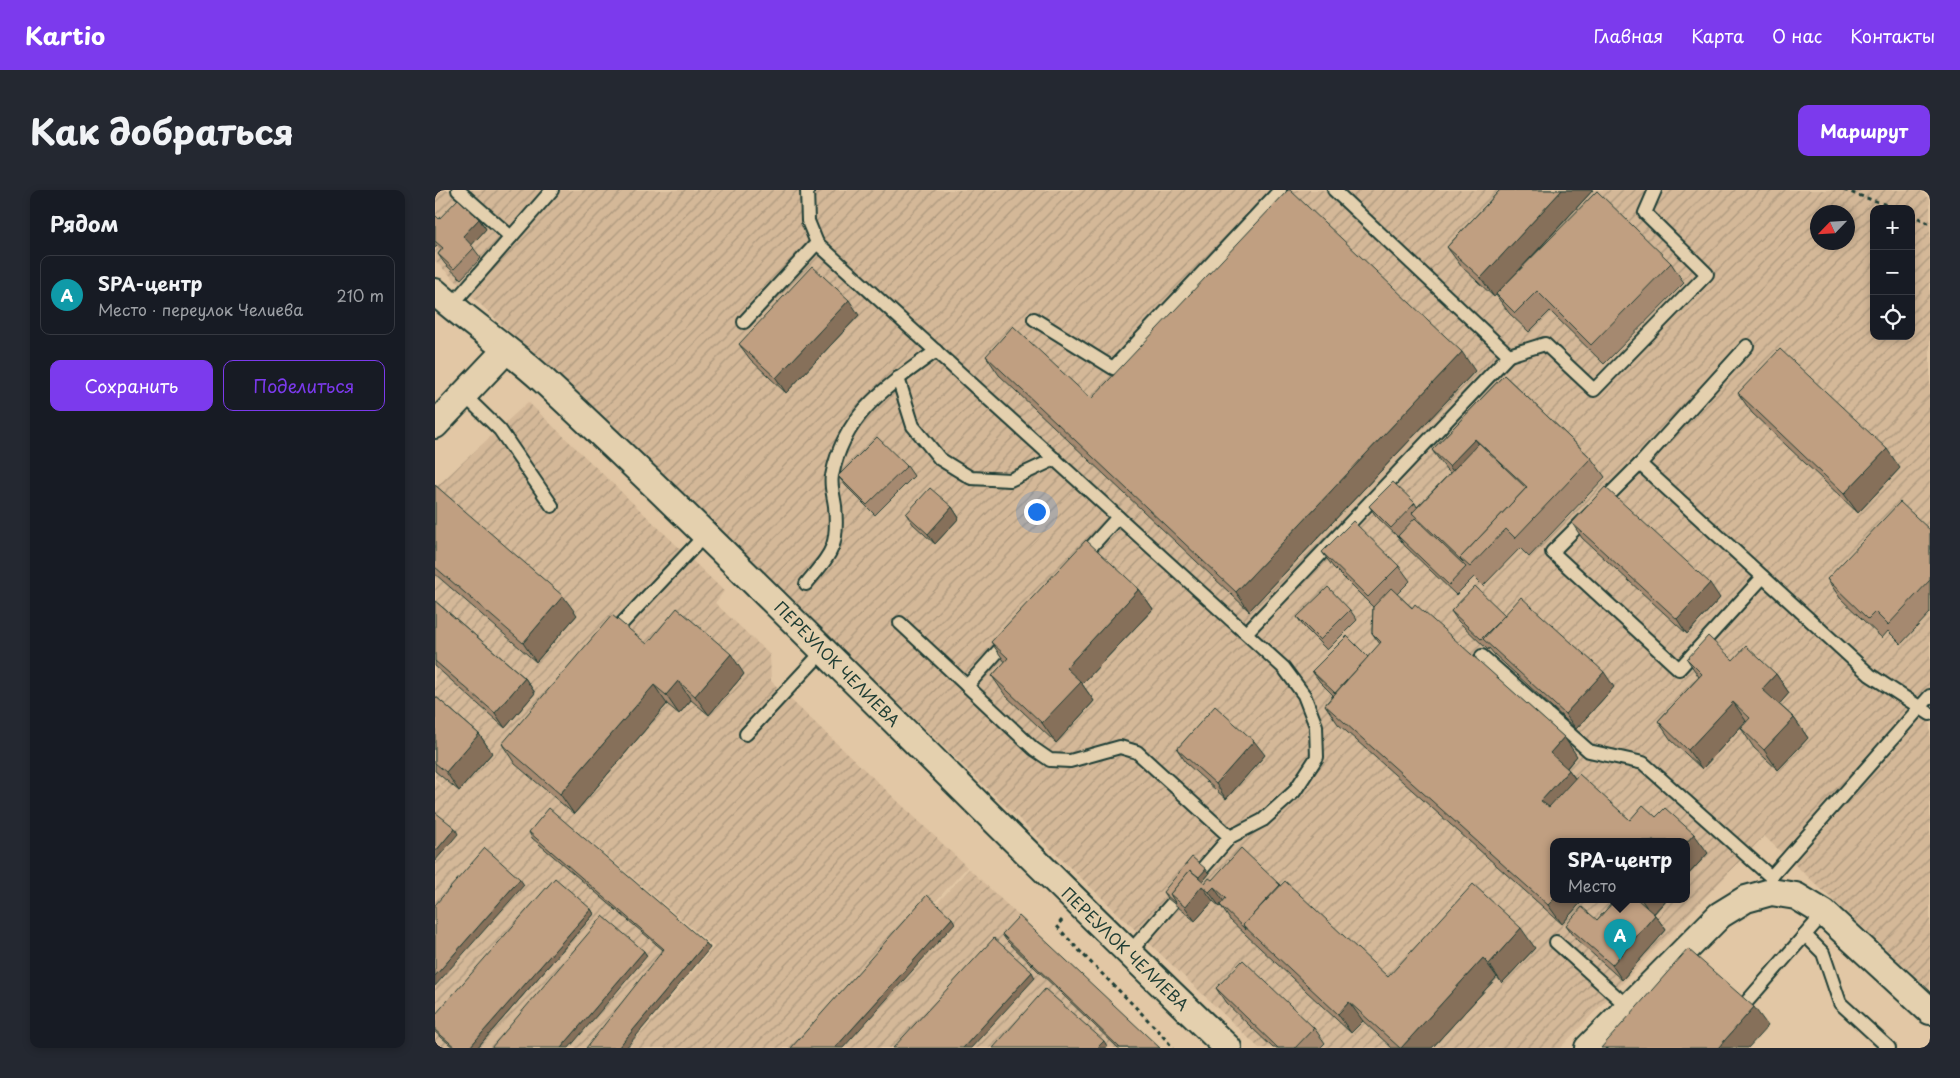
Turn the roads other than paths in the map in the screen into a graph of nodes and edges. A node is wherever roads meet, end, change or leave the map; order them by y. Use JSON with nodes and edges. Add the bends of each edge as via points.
{"nodes":[{"id":1,"x":458,"y":190,"type":"edge"},
{"id":2,"x":552,"y":190,"type":"edge"},
{"id":3,"x":807,"y":190,"type":"edge"},
{"id":4,"x":1279,"y":190,"type":"edge"},
{"id":5,"x":1335,"y":190,"type":"edge"},
{"id":6,"x":1655,"y":190,"type":"edge"},
{"id":7,"x":511,"y":237,"type":"junction"},
{"id":8,"x":817,"y":243,"type":"junction"},
{"id":9,"x":443,"y":299,"type":"edge"},
{"id":10,"x":1034,"y":319,"type":"dead end"},
{"id":11,"x":744,"y":322,"type":"dead end"},
{"id":12,"x":1747,"y":346,"type":"dead end"},
{"id":13,"x":506,"y":350,"type":"junction"},
{"id":14,"x":936,"y":351,"type":"junction"},
{"id":15,"x":1509,"y":355,"type":"junction"},
{"id":16,"x":898,"y":378,"type":"junction"},
{"id":17,"x":463,"y":394,"type":"junction"},
{"id":18,"x":435,"y":425,"type":"edge"},
{"id":19,"x":1055,"y":460,"type":"junction"},
{"id":20,"x":1640,"y":464,"type":"junction"},
{"id":21,"x":552,"y":506,"type":"dead end"},
{"id":22,"x":1118,"y":517,"type":"junction"},
{"id":23,"x":705,"y":534,"type":"junction"},
{"id":24,"x":1072,"y":568,"type":"edge"},
{"id":25,"x":1763,"y":577,"type":"junction"},
{"id":26,"x":806,"y":584,"type":"dead end"},
{"id":27,"x":900,"y":623,"type":"dead end"},
{"id":28,"x":1020,"y":627,"type":"edge"},
{"id":29,"x":1246,"y":633,"type":"junction"},
{"id":30,"x":603,"y":644,"type":"edge"},
{"id":31,"x":824,"y":650,"type":"junction"},
{"id":32,"x":1482,"y":656,"type":"edge"},
{"id":33,"x":967,"y":686,"type":"junction"},
{"id":34,"x":1930,"y":696,"type":"edge"},
{"id":35,"x":1925,"y":711,"type":"edge"},
{"id":36,"x":746,"y":734,"type":"dead end"},
{"id":37,"x":1230,"y":837,"type":"junction"},
{"id":38,"x":1771,"y":884,"type":"junction"},
{"id":39,"x":1824,"y":913,"type":"junction"},
{"id":40,"x":1805,"y":935,"type":"junction"},
{"id":41,"x":1556,"y":942,"type":"dead end"},
{"id":42,"x":1128,"y":954,"type":"junction"},
{"id":43,"x":1744,"y":1005,"type":"edge"},
{"id":44,"x":1628,"y":1007,"type":"junction"},
{"id":45,"x":1930,"y":1011,"type":"edge"},
{"id":46,"x":1227,"y":1048,"type":"edge"},
{"id":47,"x":1588,"y":1048,"type":"edge"},
{"id":48,"x":1889,"y":1048,"type":"edge"}],
"edges":[{"from":1,"to":7,"type":"lane"},
{"from":2,"to":7,"type":"lane"},
{"from":3,"to":8,"type":"lane","via":[[808,221]]},
{"from":4,"to":10,"type":"lane","via":[[1113,368]]},
{"from":5,"to":15,"type":"lane"},
{"from":6,"to":15,"type":"lane","via":[[1645,213],[1707,274],[1594,390],[1545,344]]},
{"from":7,"to":9,"type":"lane"},
{"from":8,"to":11,"type":"lane"},
{"from":8,"to":14,"type":"lane"},
{"from":9,"to":13,"type":"street","name":"ПЕРЕУЛОК ЧЕЛИЕВА"},
{"from":12,"to":20,"type":"lane"},
{"from":13,"to":17,"type":"street"},
{"from":13,"to":23,"type":"street","name":"ПЕРЕУЛОК ЧЕЛИЕВА","via":[[539,376]]},
{"from":14,"to":16,"type":"lane"},
{"from":14,"to":19,"type":"lane"},
{"from":15,"to":29,"type":"lane"},
{"from":16,"to":19,"type":"lane","via":[[913,426],[940,459],[971,478],[1010,480]]},
{"from":16,"to":26,"type":"lane","via":[[866,406],[843,439],[832,478],[837,527],[832,552]]},
{"from":17,"to":18,"type":"street"},
{"from":17,"to":21,"type":"lane","via":[[500,430]]},
{"from":19,"to":22,"type":"lane"},
{"from":20,"to":25,"type":"lane"},
{"from":20,"to":25,"type":"lane","via":[[1552,552],[1679,669]]},
{"from":22,"to":24,"type":"lane"},
{"from":22,"to":29,"type":"lane"},
{"from":23,"to":30,"type":"lane"},
{"from":23,"to":31,"type":"street","name":"ПЕРЕУЛОК ЧЕЛИЕВА"},
{"from":25,"to":35,"type":"lane","via":[[1870,675]]},
{"from":27,"to":33,"type":"lane"},
{"from":28,"to":33,"type":"lane"},
{"from":29,"to":37,"type":"lane","via":[[1284,668],[1304,695],[1317,726],[1317,757],[1294,792],[1263,820]]},
{"from":31,"to":36,"type":"lane"},
{"from":31,"to":42,"type":"street","name":"ПЕРЕУЛОК ЧЕЛИЕВА"},
{"from":32,"to":38,"type":"lane","via":[[1589,751],[1643,763]]},
{"from":33,"to":37,"type":"lane","via":[[1049,760],[1070,761],[1120,747],[1137,752]]},
{"from":34,"to":35,"type":"lane"},
{"from":35,"to":38,"type":"lane"},
{"from":37,"to":42,"type":"lane"},
{"from":38,"to":39,"type":"street"},
{"from":38,"to":44,"type":"street","via":[[1719,915]]},
{"from":39,"to":40,"type":"lane"},
{"from":39,"to":45,"type":"street"},
{"from":40,"to":43,"type":"lane"},
{"from":40,"to":48,"type":"lane","via":[[1823,953],[1839,1003]]},
{"from":41,"to":44,"type":"lane"},
{"from":42,"to":46,"type":"street","name":"ПЕРЕУЛОК ЧЕЛИЕВА"},
{"from":44,"to":47,"type":"street"}]}
